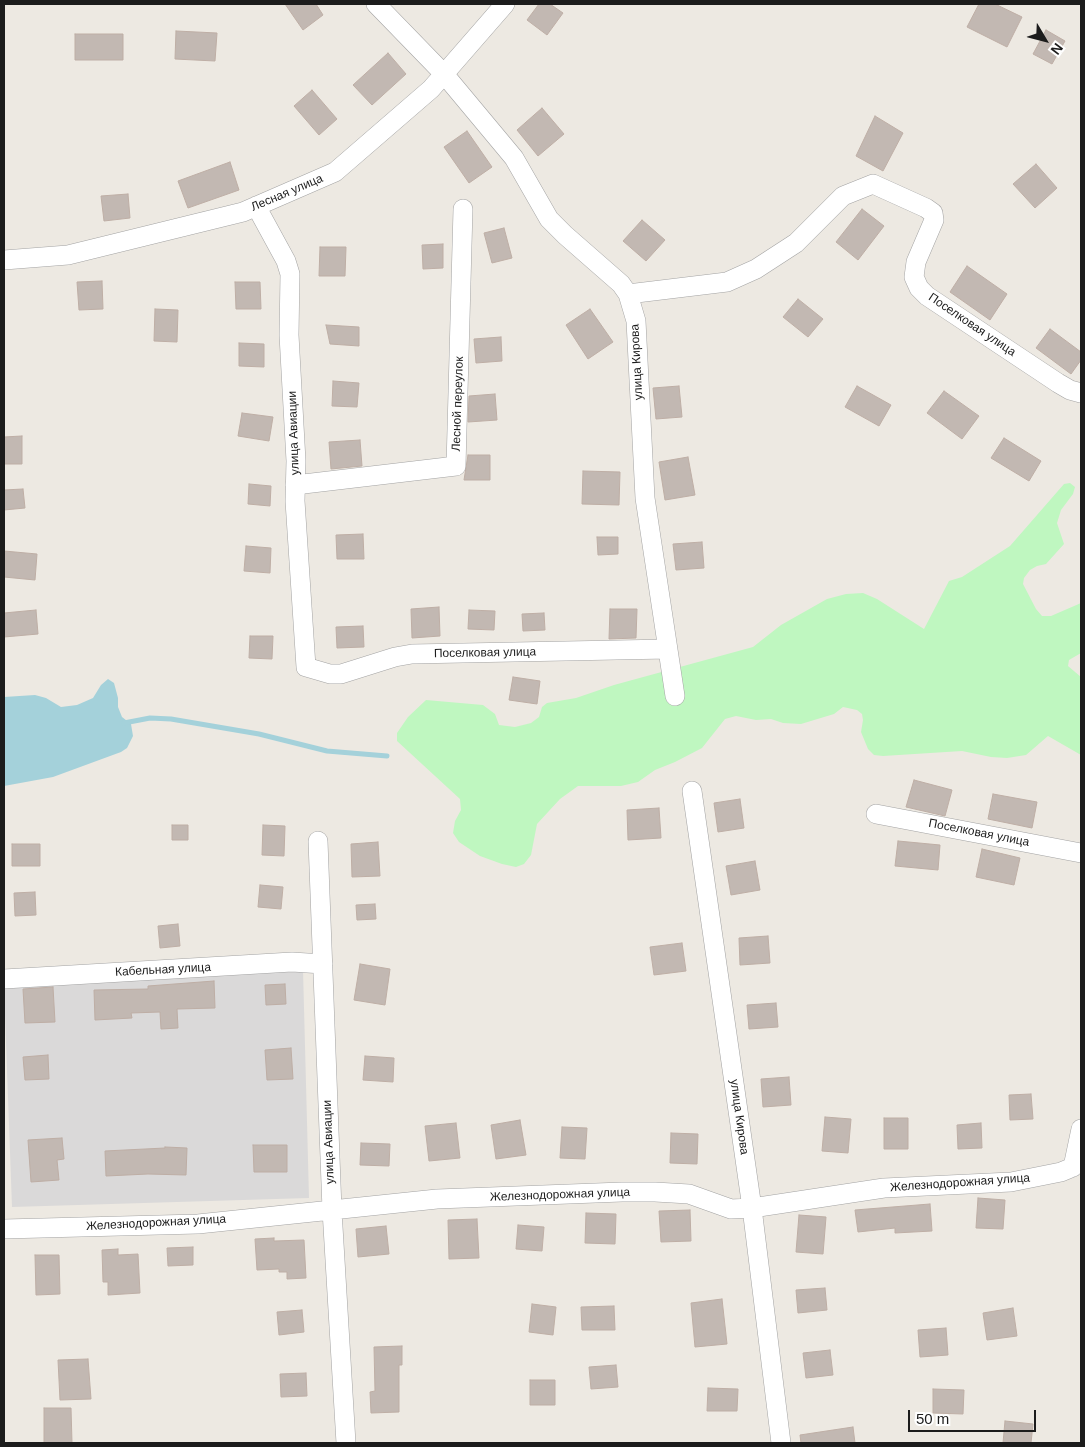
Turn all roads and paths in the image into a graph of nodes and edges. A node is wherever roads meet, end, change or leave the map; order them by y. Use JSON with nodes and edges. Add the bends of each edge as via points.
{"nodes":[{"id":1,"x":376,"y":4,"type":"edge"},
{"id":2,"x":505,"y":4,"type":"edge"},
{"id":3,"x":444,"y":74,"type":"junction"},
{"id":4,"x":256,"y":206,"type":"junction"},
{"id":5,"x":463,"y":209,"type":"dead end"},
{"id":6,"x":4,"y":260,"type":"edge"},
{"id":7,"x":628,"y":294,"type":"junction"},
{"id":8,"x":1081,"y":392,"type":"edge"},
{"id":9,"x":295,"y":485,"type":"junction"},
{"id":10,"x":668,"y":650,"type":"junction"},
{"id":11,"x":306,"y":667,"type":"joint"},
{"id":12,"x":675,"y":696,"type":"dead end"},
{"id":13,"x":692,"y":791,"type":"dead end"},
{"id":14,"x":876,"y":814,"type":"dead end"},
{"id":15,"x":318,"y":841,"type":"dead end"},
{"id":16,"x":1081,"y":853,"type":"edge"},
{"id":17,"x":323,"y":964,"type":"junction"},
{"id":18,"x":4,"y":979,"type":"edge"},
{"id":19,"x":1081,"y":1130,"type":"edge"},
{"id":20,"x":1077,"y":1174,"type":"edge"},
{"id":21,"x":752,"y":1208,"type":"junction"},
{"id":22,"x":332,"y":1210,"type":"junction"},
{"id":23,"x":4,"y":1229,"type":"edge"},
{"id":24,"x":346,"y":1443,"type":"edge"},
{"id":25,"x":781,"y":1443,"type":"edge"}],
"edges":[{"from":1,"to":3,"type":"street","name":"улица Кирова"},
{"from":2,"to":3,"type":"street","name":"Лесная улица"},
{"from":3,"to":4,"type":"street","name":"Лесная улица","via":[[335,172]]},
{"from":3,"to":7,"type":"street","name":"улица Кирова","via":[[514,158],[549,219]]},
{"from":4,"to":6,"type":"street","name":"Лесная улица","via":[[243,212],[68,255]]},
{"from":4,"to":9,"type":"street","name":"улица Авиации","via":[[290,274]]},
{"from":5,"to":9,"type":"street","name":"Лесной переулок","via":[[456,466]]},
{"from":7,"to":8,"type":"street","name":"Поселковая улица","via":[[727,282],[756,269],[796,243],[843,196],[873,184],[933,213],[934,220],[916,262],[914,277],[919,288],[1058,383]]},
{"from":7,"to":10,"type":"street","name":"улица Кирова","via":[[636,321],[645,498]]},
{"from":9,"to":11,"type":"street","name":"улица Авиации"},
{"from":10,"to":11,"type":"street","name":"Поселковая улица","via":[[412,654],[341,674]]},
{"from":10,"to":12,"type":"street","name":"улица Кирова"},
{"from":13,"to":21,"type":"street","name":"улица Кирова"},
{"from":14,"to":16,"type":"street","name":"Поселковая улица"},
{"from":15,"to":17,"type":"street","name":"улица Авиации"},
{"from":17,"to":18,"type":"street","name":"Кабельная улица","via":[[292,962]]},
{"from":17,"to":22,"type":"street","name":"улица Авиации"},
{"from":19,"to":20,"type":"street","name":"Железнодорожная улица"},
{"from":20,"to":21,"type":"street","name":"Железнодорожная улица","via":[[1061,1172],[1011,1182],[884,1188]]},
{"from":21,"to":22,"type":"street","name":"Железнодорожная улица","via":[[731,1209],[689,1194],[655,1192],[437,1199]]},
{"from":21,"to":25,"type":"street","name":"улица Кирова"},
{"from":22,"to":23,"type":"street","name":"Железнодорожная улица","via":[[208,1223]]},
{"from":22,"to":24,"type":"street","name":"улица Авиации"}]}
